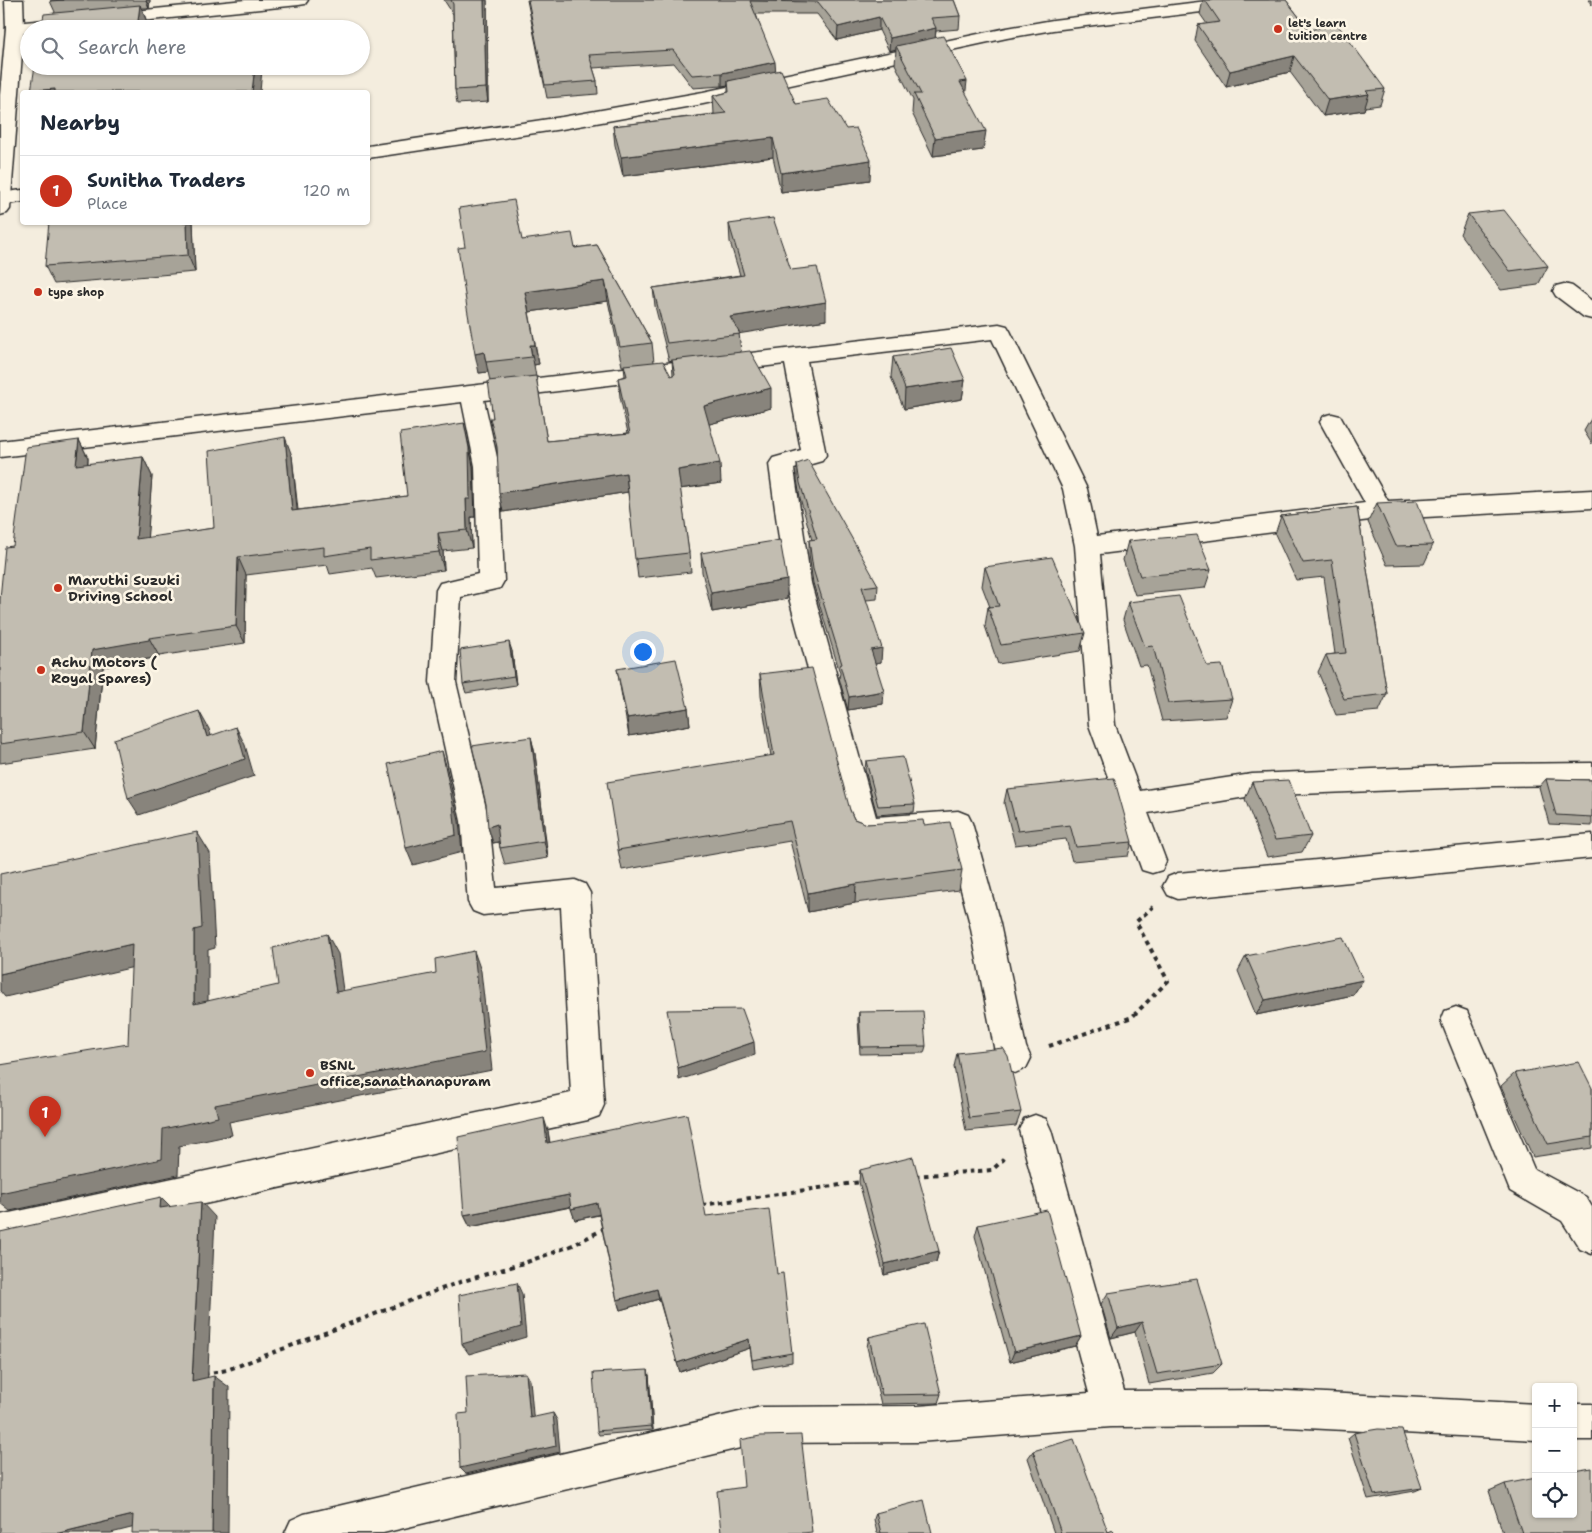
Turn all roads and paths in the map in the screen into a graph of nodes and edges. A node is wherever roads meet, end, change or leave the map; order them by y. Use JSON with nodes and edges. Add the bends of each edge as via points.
{"nodes":[{"id":1,"x":299,"y":0,"type":"edge"},
{"id":2,"x":1259,"y":0,"type":"edge"},
{"id":3,"x":11,"y":14,"type":"edge"},
{"id":4,"x":370,"y":152,"type":"edge"},
{"id":5,"x":20,"y":197,"type":"edge"},
{"id":6,"x":0,"y":204,"type":"edge"},
{"id":7,"x":1564,"y":291,"type":"dead end"},
{"id":8,"x":1592,"y":312,"type":"edge"},
{"id":9,"x":795,"y":355,"type":"junction"},
{"id":10,"x":471,"y":393,"type":"junction"},
{"id":11,"x":1332,"y":422,"type":"dead end"},
{"id":12,"x":0,"y":449,"type":"edge"},
{"id":13,"x":1592,"y":499,"type":"edge"},
{"id":14,"x":1381,"y":510,"type":"junction"},
{"id":15,"x":1087,"y":546,"type":"junction"},
{"id":16,"x":1592,"y":774,"type":"edge"},
{"id":17,"x":1131,"y":804,"type":"junction"},
{"id":18,"x":1592,"y":846,"type":"edge"},
{"id":19,"x":1152,"y":861,"type":"dead end"},
{"id":20,"x":1178,"y":886,"type":"joint"},
{"id":21,"x":1456,"y":1020,"type":"dead end"},
{"id":22,"x":1015,"y":1058,"type":"joint"},
{"id":23,"x":1035,"y":1130,"type":"joint"},
{"id":24,"x":909,"y":1176,"type":"edge"},
{"id":25,"x":870,"y":1181,"type":"edge"},
{"id":26,"x":700,"y":1205,"type":"edge"},
{"id":27,"x":612,"y":1225,"type":"edge"},
{"id":28,"x":0,"y":1232,"type":"edge"},
{"id":29,"x":1592,"y":1237,"type":"edge"},
{"id":30,"x":200,"y":1375,"type":"dead end"},
{"id":31,"x":1111,"y":1409,"type":"junction"},
{"id":32,"x":1532,"y":1422,"type":"edge"},
{"id":33,"x":1577,"y":1422,"type":"edge"},
{"id":34,"x":1592,"y":1422,"type":"edge"},
{"id":35,"x":304,"y":1533,"type":"edge"}],
"edges":[{"from":1,"to":3,"type":"street"},
{"from":2,"to":4,"type":"street","via":[[1053,25],[703,98]]},
{"from":3,"to":6,"type":"street"},
{"from":5,"to":6,"type":"street"},
{"from":7,"to":8,"type":"street"},
{"from":9,"to":10,"type":"street"},
{"from":9,"to":15,"type":"street","via":[[999,331],[1075,489]]},
{"from":9,"to":22,"type":"street","via":[[814,455],[781,464],[798,583],[865,830],[958,823]]},
{"from":10,"to":12,"type":"street"},
{"from":10,"to":28,"type":"street","via":[[487,466],[491,581],[449,590],[443,682],[475,821],[483,902],[575,893],[588,1105]]},
{"from":11,"to":14,"type":"street"},
{"from":13,"to":14,"type":"street"},
{"from":14,"to":15,"type":"street"},
{"from":15,"to":17,"type":"street","via":[[1102,725]]},
{"from":16,"to":17,"type":"street","via":[[1494,774],[1252,785]]},
{"from":17,"to":19,"type":"street"},
{"from":18,"to":20,"type":"street"},
{"from":20,"to":22,"type":"path","via":[[1136,922],[1168,981],[1132,1017]]},
{"from":21,"to":29,"type":"street","via":[[1522,1180],[1574,1209]]},
{"from":23,"to":24,"type":"path","via":[[992,1170]]},
{"from":23,"to":31,"type":"street"},
{"from":25,"to":26,"type":"path"},
{"from":27,"to":30,"type":"path","via":[[573,1245],[527,1262],[457,1283],[227,1370]]},
{"from":31,"to":32,"type":"street","via":[[1268,1408]]},
{"from":31,"to":35,"type":"street","via":[[918,1424],[761,1426]]},
{"from":33,"to":34,"type":"street"}]}
